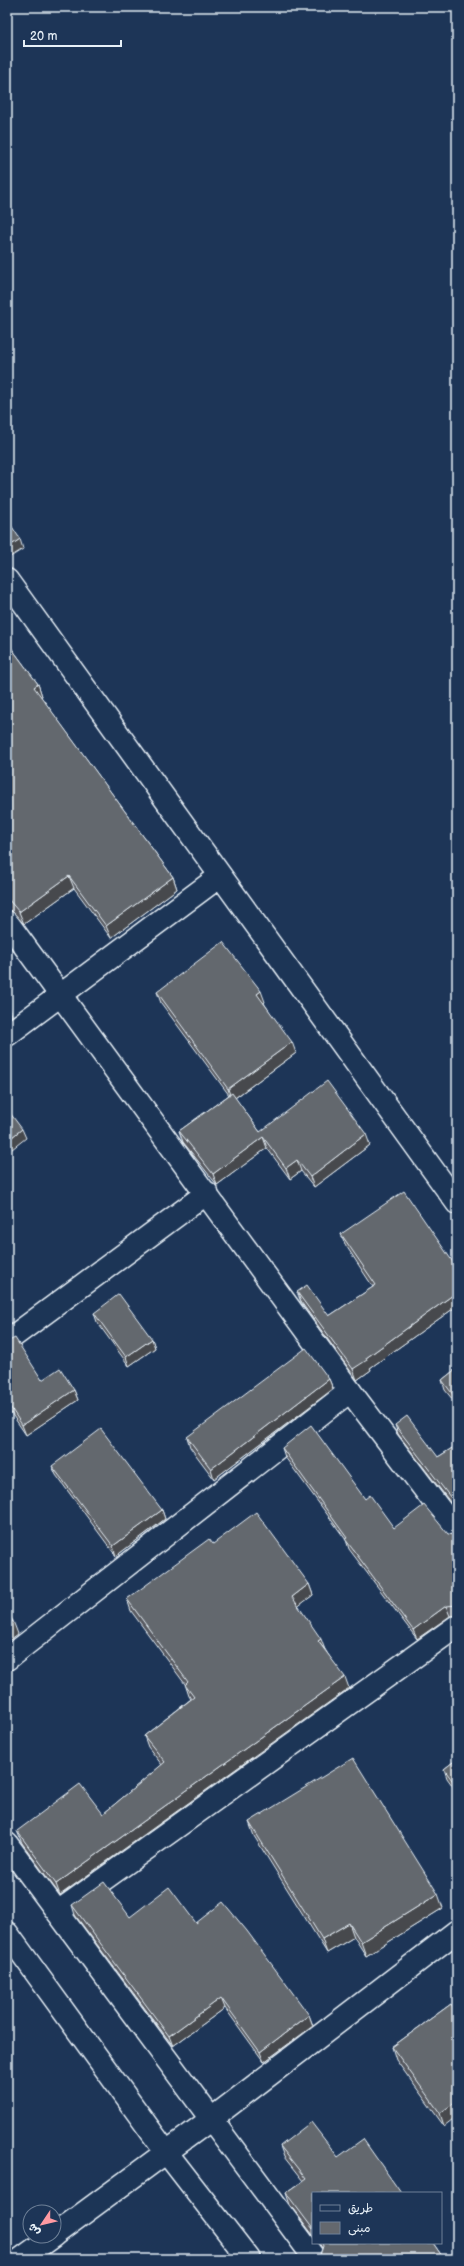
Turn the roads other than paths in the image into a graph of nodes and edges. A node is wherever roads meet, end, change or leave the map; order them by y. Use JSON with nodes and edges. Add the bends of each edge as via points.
{"nodes":[{"id":1,"x":7,"y":580,"type":"edge"},
{"id":2,"x":220,"y":876,"type":"junction"},
{"id":3,"x":7,"y":922,"type":"edge"},
{"id":4,"x":62,"y":995,"type":"junction"},
{"id":5,"x":7,"y":1035,"type":"edge"},
{"id":6,"x":207,"y":1193,"type":"junction"},
{"id":7,"x":457,"y":1203,"type":"edge"},
{"id":8,"x":7,"y":1341,"type":"edge"},
{"id":9,"x":350,"y":1391,"type":"junction"},
{"id":10,"x":457,"y":1532,"type":"edge"},
{"id":11,"x":457,"y":1626,"type":"edge"},
{"id":12,"x":7,"y":1658,"type":"edge"},
{"id":13,"x":7,"y":1844,"type":"edge"},
{"id":14,"x":58,"y":1912,"type":"junction"},
{"id":15,"x":457,"y":1931,"type":"edge"},
{"id":16,"x":7,"y":1933,"type":"edge"},
{"id":17,"x":210,"y":2120,"type":"junction"},
{"id":18,"x":166,"y":2152,"type":"junction"},
{"id":19,"x":62,"y":2229,"type":"edge"},
{"id":20,"x":42,"y":2244,"type":"edge"},
{"id":21,"x":21,"y":2259,"type":"edge"},
{"id":22,"x":249,"y":2259,"type":"edge"},
{"id":23,"x":315,"y":2259,"type":"edge"}],
"edges":[{"from":1,"to":2,"type":"street"},
{"from":2,"to":4,"type":"street"},
{"from":2,"to":7,"type":"street"},
{"from":3,"to":4,"type":"street"},
{"from":4,"to":5,"type":"street"},
{"from":4,"to":6,"type":"street"},
{"from":6,"to":8,"type":"street"},
{"from":6,"to":9,"type":"street"},
{"from":9,"to":10,"type":"street"},
{"from":9,"to":12,"type":"street"},
{"from":11,"to":14,"type":"street"},
{"from":13,"to":14,"type":"street"},
{"from":14,"to":17,"type":"street"},
{"from":15,"to":17,"type":"street"},
{"from":16,"to":18,"type":"street"},
{"from":17,"to":18,"type":"street"},
{"from":17,"to":23,"type":"street"},
{"from":18,"to":19,"type":"street"},
{"from":18,"to":22,"type":"street"},
{"from":20,"to":21,"type":"street"}]}
